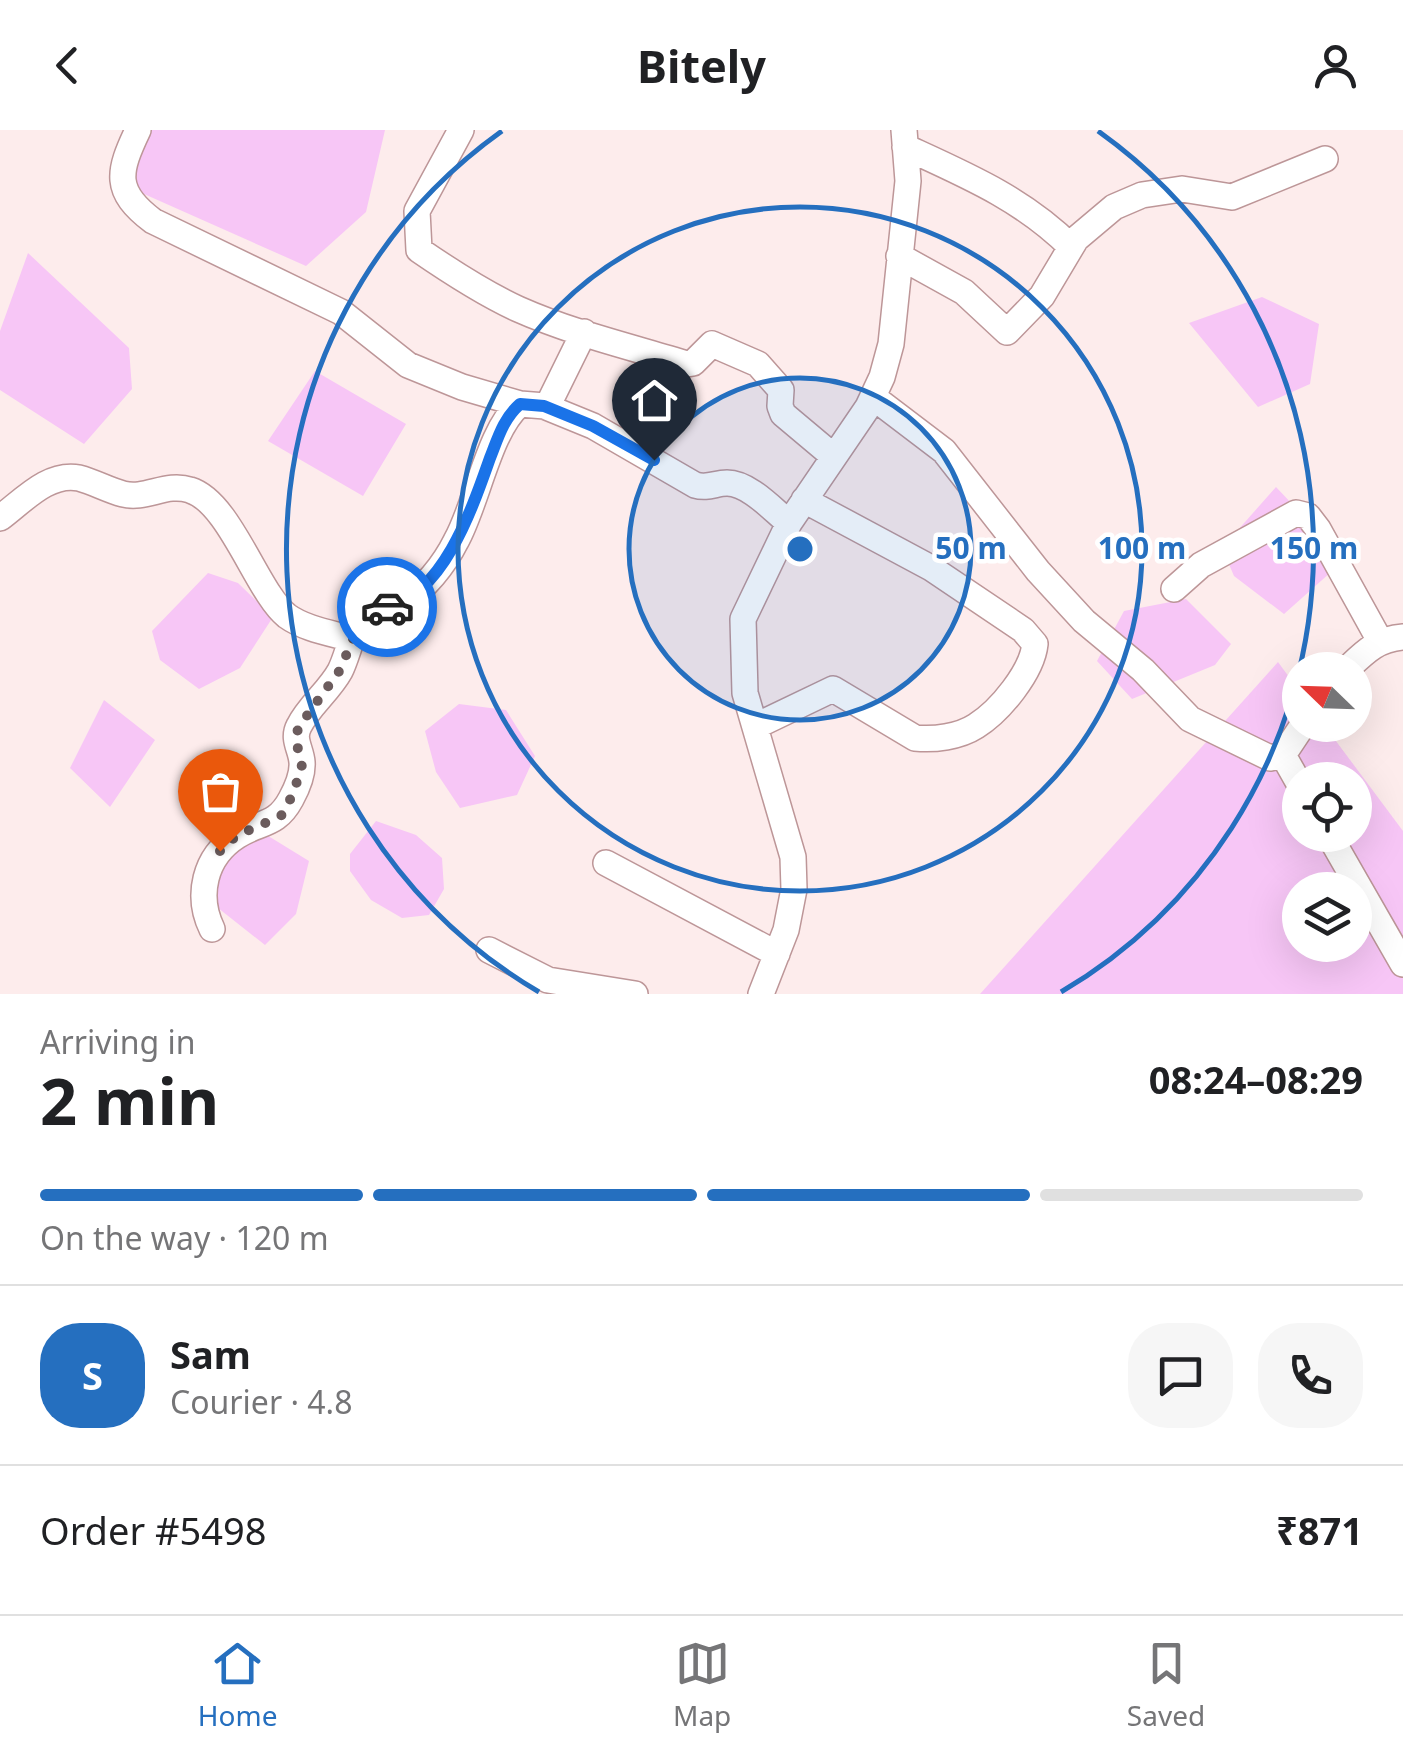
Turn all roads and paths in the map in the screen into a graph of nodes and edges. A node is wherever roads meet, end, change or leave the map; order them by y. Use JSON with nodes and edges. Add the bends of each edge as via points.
{"nodes":[{"id":1,"x":138,"y":130,"type":"edge"},
{"id":2,"x":460,"y":130,"type":"edge"},
{"id":3,"x":904,"y":138,"type":"edge"},
{"id":4,"x":1326,"y":159,"type":"dead end"},
{"id":5,"x":1071,"y":247,"type":"junction"},
{"id":6,"x":899,"y":256,"type":"junction"},
{"id":7,"x":584,"y":332,"type":"junction"},
{"id":8,"x":873,"y":397,"type":"junction"},
{"id":9,"x":532,"y":406,"type":"junction"},
{"id":10,"x":833,"y":456,"type":"junction"},
{"id":11,"x":804,"y":500,"type":"junction"},
{"id":12,"x":0,"y":518,"type":"edge"},
{"id":13,"x":788,"y":523,"type":"junction"},
{"id":14,"x":1174,"y":589,"type":"dead end"},
{"id":15,"x":352,"y":639,"type":"junction"},
{"id":16,"x":1392,"y":639,"type":"edge"},
{"id":17,"x":756,"y":726,"type":"junction"},
{"id":18,"x":1292,"y":742,"type":"edge"},
{"id":19,"x":1283,"y":755,"type":"junction"},
{"id":20,"x":1287,"y":762,"type":"edge"},
{"id":21,"x":1338,"y":852,"type":"edge"},
{"id":22,"x":606,"y":863,"type":"dead end"},
{"id":23,"x":212,"y":929,"type":"dead end"},
{"id":24,"x":489,"y":950,"type":"dead end"},
{"id":25,"x":777,"y":954,"type":"junction"},
{"id":26,"x":1403,"y":964,"type":"edge"},
{"id":27,"x":635,"y":994,"type":"edge"},
{"id":28,"x":761,"y":994,"type":"edge"}],
"edges":[{"from":1,"to":9,"type":"street","via":[[122,171],[124,192],[153,221],[342,312],[408,366]]},
{"from":2,"to":7,"type":"street","via":[[417,210],[419,250],[518,309]]},
{"from":3,"to":5,"type":"street","via":[[1026,206]]},
{"from":3,"to":6,"type":"street","via":[[908,181]]},
{"from":4,"to":5,"type":"street","via":[[1232,198],[1182,188],[1142,195],[1114,207]]},
{"from":5,"to":6,"type":"street","via":[[1042,296],[1007,332],[964,292]]},
{"from":6,"to":8,"type":"street","via":[[892,344]]},
{"from":7,"to":9,"type":"street","via":[[549,403]]},
{"from":7,"to":10,"type":"street","via":[[686,364],[712,344],[758,364],[781,390],[783,414]]},
{"from":8,"to":10,"type":"street"},
{"from":8,"to":19,"type":"street","via":[[944,451],[1038,572],[1190,719],[1270,758]]},
{"from":9,"to":13,"type":"street","via":[[593,426],[695,485],[745,489]]},
{"from":9,"to":15,"type":"street","via":[[510,412],[443,562],[400,604],[370,612]]},
{"from":10,"to":11,"type":"street"},
{"from":11,"to":13,"type":"street"},
{"from":11,"to":17,"type":"street","via":[[931,568],[1023,630],[1034,644],[1033,660],[976,726],[949,736],[915,738],[833,688]]},
{"from":12,"to":15,"type":"street","via":[[62,477],[138,496],[192,490],[205,497],[282,611],[306,626]]},
{"from":13,"to":17,"type":"street","via":[[744,619],[745,693]]},
{"from":14,"to":16,"type":"street","via":[[1201,565],[1296,513],[1318,528]]},
{"from":15,"to":23,"type":"street","via":[[340,670],[298,728],[302,767],[281,816],[236,836],[210,869],[202,890]]},
{"from":17,"to":25,"type":"street","via":[[793,857],[794,890]]},
{"from":18,"to":19,"type":"street"},
{"from":19,"to":20,"type":"street"},
{"from":21,"to":26,"type":"street"},
{"from":22,"to":25,"type":"street"},
{"from":24,"to":27,"type":"street","via":[[548,980]]},
{"from":25,"to":28,"type":"street"}]}
